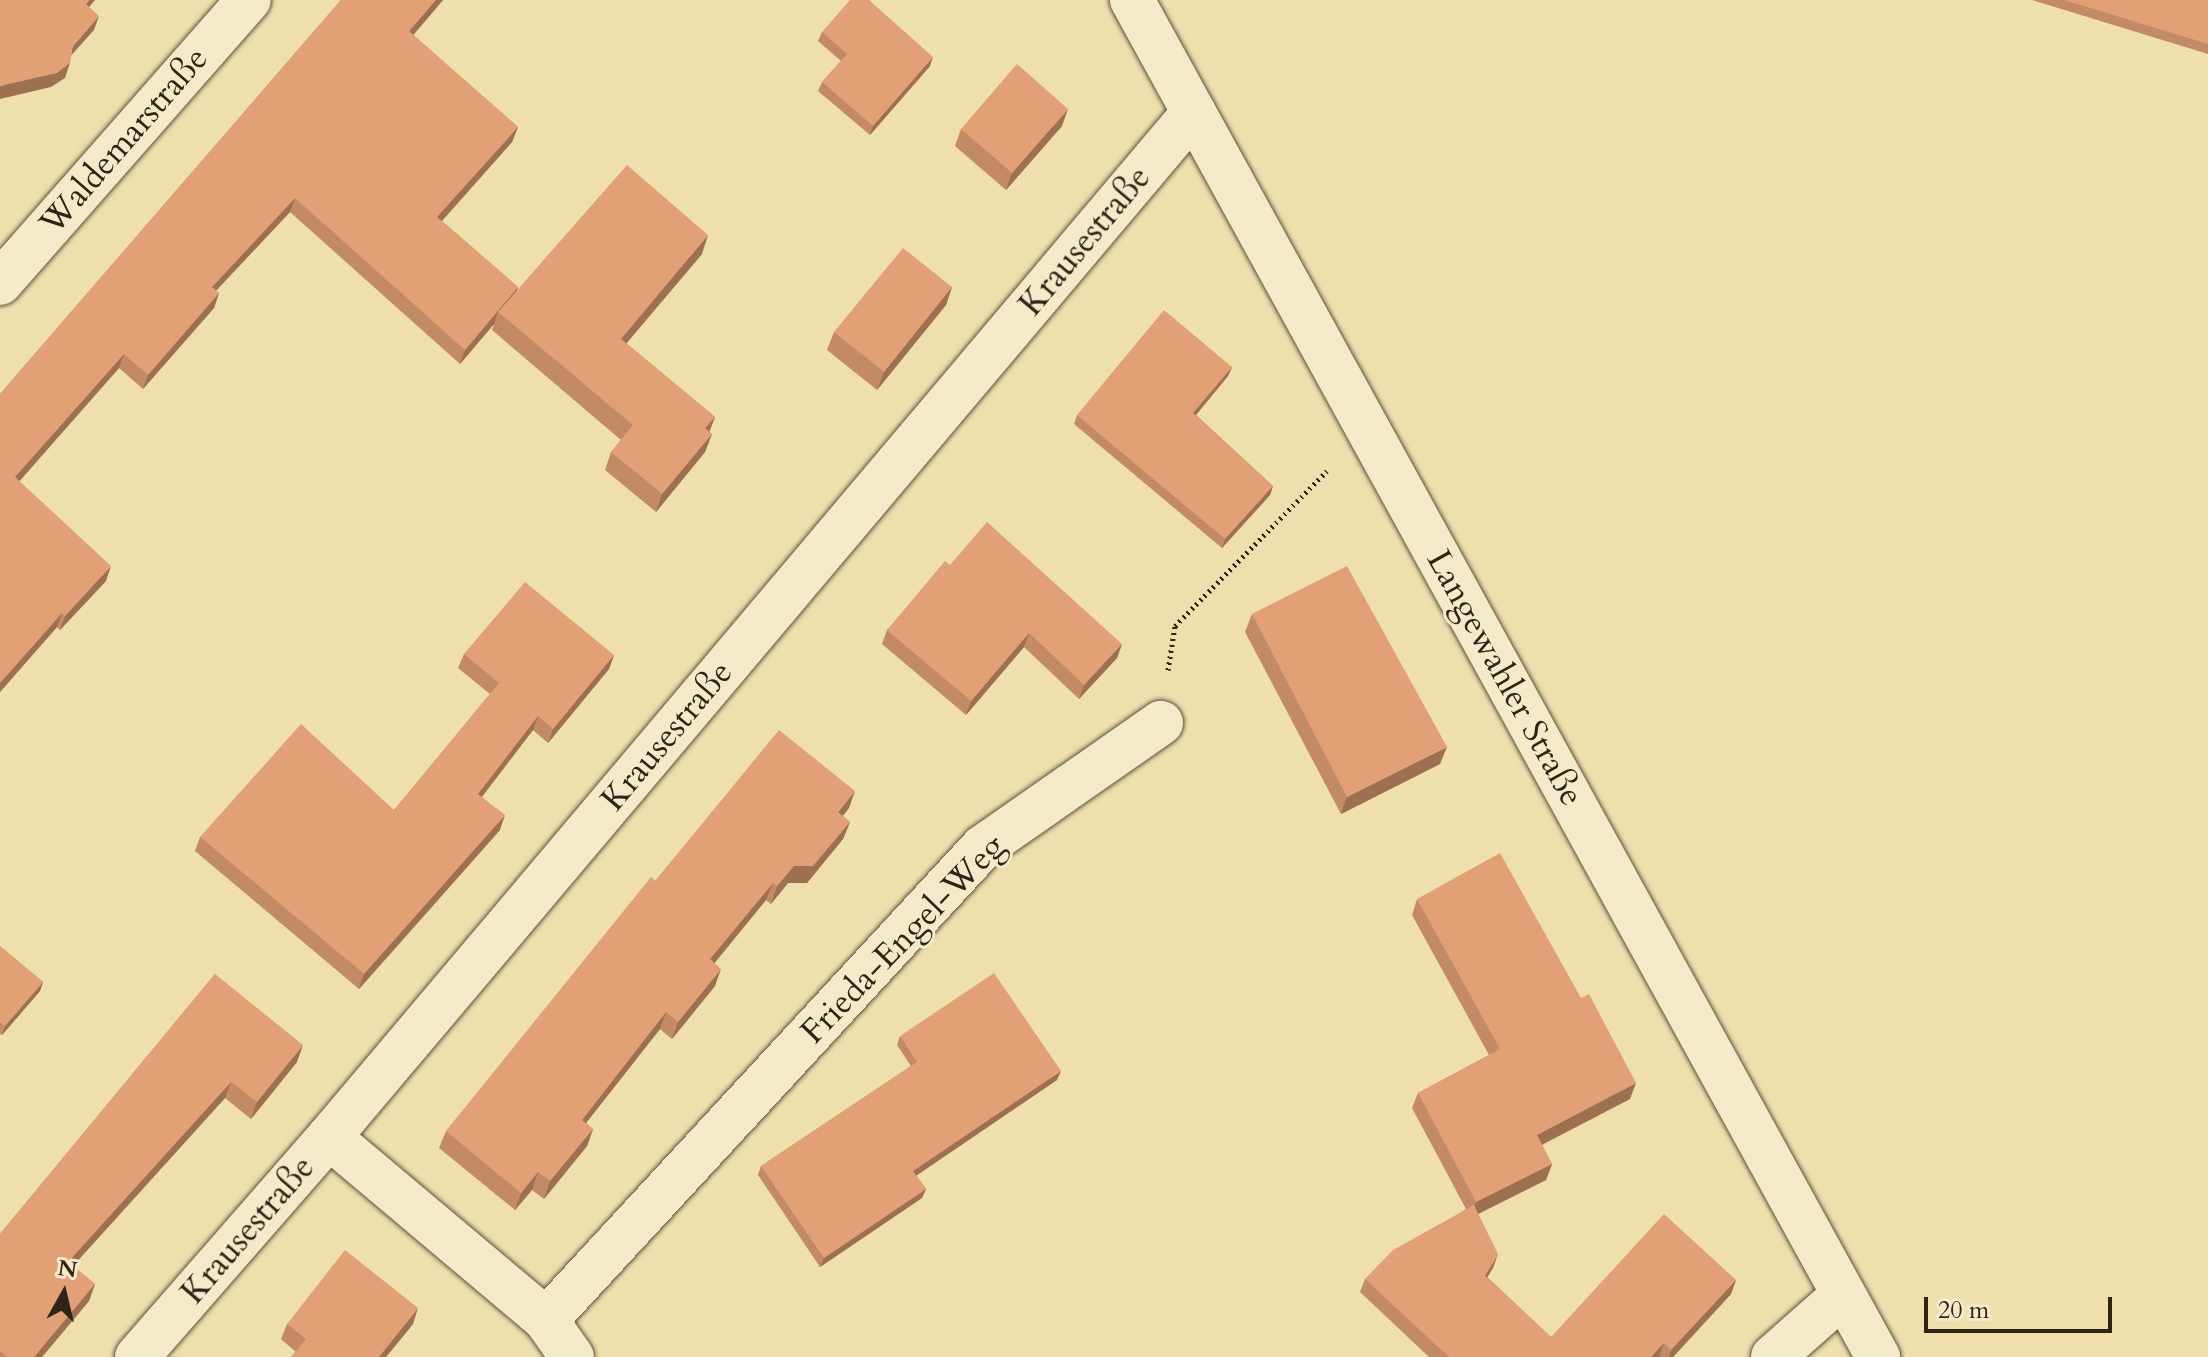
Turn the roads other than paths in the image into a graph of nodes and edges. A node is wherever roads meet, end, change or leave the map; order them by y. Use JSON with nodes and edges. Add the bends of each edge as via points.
{"nodes":[{"id":1,"x":249,"y":0,"type":"edge"},
{"id":2,"x":1132,"y":0,"type":"edge"},
{"id":3,"x":1194,"y":112,"type":"junction"},
{"id":4,"x":0,"y":283,"type":"edge"},
{"id":5,"x":1161,"y":723,"type":"road end"},
{"id":6,"x":329,"y":1137,"type":"junction"},
{"id":7,"x":1843,"y":1295,"type":"junction"},
{"id":8,"x":546,"y":1320,"type":"junction"},
{"id":9,"x":137,"y":1357,"type":"edge"},
{"id":10,"x":572,"y":1357,"type":"edge"},
{"id":11,"x":1773,"y":1357,"type":"edge"},
{"id":12,"x":1878,"y":1357,"type":"edge"}],
"edges":[{"from":1,"to":4,"type":"street","name":"Waldemarstraße"},
{"from":2,"to":3,"type":"street","name":"Langewahler Straße"},
{"from":3,"to":6,"type":"street","name":"Krausestraße"},
{"from":3,"to":7,"type":"street","name":"Langewahler Straße"},
{"from":5,"to":8,"type":"street","name":"Frieda-Engel-Weg","via":[[983,847]]},
{"from":6,"to":8,"type":"street"},
{"from":6,"to":9,"type":"street","name":"Krausestraße"},
{"from":7,"to":11,"type":"street"},
{"from":7,"to":12,"type":"street","name":"Langewahler Straße"},
{"from":8,"to":10,"type":"street"}]}
